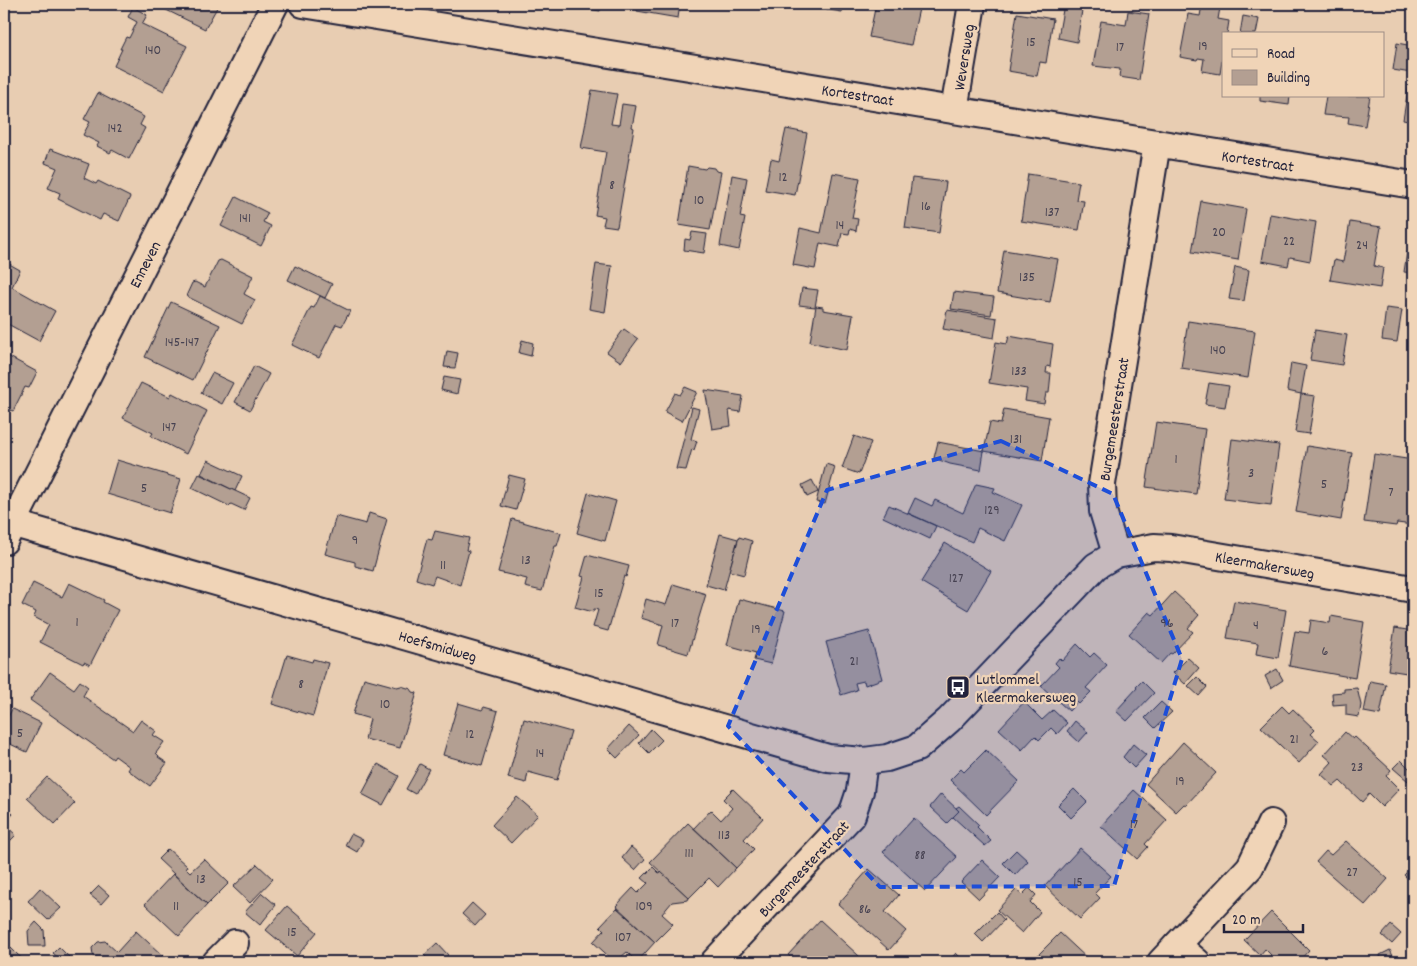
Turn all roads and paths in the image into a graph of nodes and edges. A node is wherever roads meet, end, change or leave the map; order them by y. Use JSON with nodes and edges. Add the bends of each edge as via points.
{"nodes":[{"id":1,"x":275,"y":4,"type":"edge"},
{"id":2,"x":303,"y":4,"type":"edge"},
{"id":3,"x":972,"y":4,"type":"edge"},
{"id":4,"x":954,"y":110,"type":"junction"},
{"id":5,"x":1157,"y":143,"type":"junction"},
{"id":6,"x":1413,"y":185,"type":"edge"},
{"id":7,"x":7,"y":529,"type":"edge"},
{"id":8,"x":1116,"y":554,"type":"junction"},
{"id":9,"x":1413,"y":589,"type":"edge"},
{"id":10,"x":864,"y":761,"type":"junction"},
{"id":11,"x":1271,"y":823,"type":"dead end"},
{"id":12,"x":234,"y":943,"type":"dead end"},
{"id":13,"x":1169,"y":954,"type":"edge"},
{"id":14,"x":216,"y":962,"type":"edge"},
{"id":15,"x":714,"y":962,"type":"edge"},
{"id":16,"x":1196,"y":962,"type":"edge"}],
"edges":[{"from":1,"to":7,"type":"street","name":"Enneven"},
{"from":2,"to":4,"type":"street","name":"Kortestraat"},
{"from":3,"to":4,"type":"street","name":"Weversweg"},
{"from":4,"to":5,"type":"street","name":"Kortestraat"},
{"from":5,"to":6,"type":"street","name":"Kortestraat"},
{"from":5,"to":8,"type":"street","name":"Burgemeesterstraat","via":[[1102,484],[1103,511]]},
{"from":7,"to":10,"type":"street","name":"Hoefsmidweg","via":[[828,758]]},
{"from":8,"to":9,"type":"street","name":"Kleermakersweg","via":[[1154,547],[1171,548]]},
{"from":8,"to":10,"type":"street","via":[[1096,566],[949,720],[917,748],[887,758]]},
{"from":10,"to":15,"type":"street","name":"Burgemeesterstraat","via":[[860,792],[852,815]]},
{"from":11,"to":13,"type":"street","via":[[1250,867]]},
{"from":12,"to":14,"type":"street"},
{"from":13,"to":16,"type":"street"}]}
